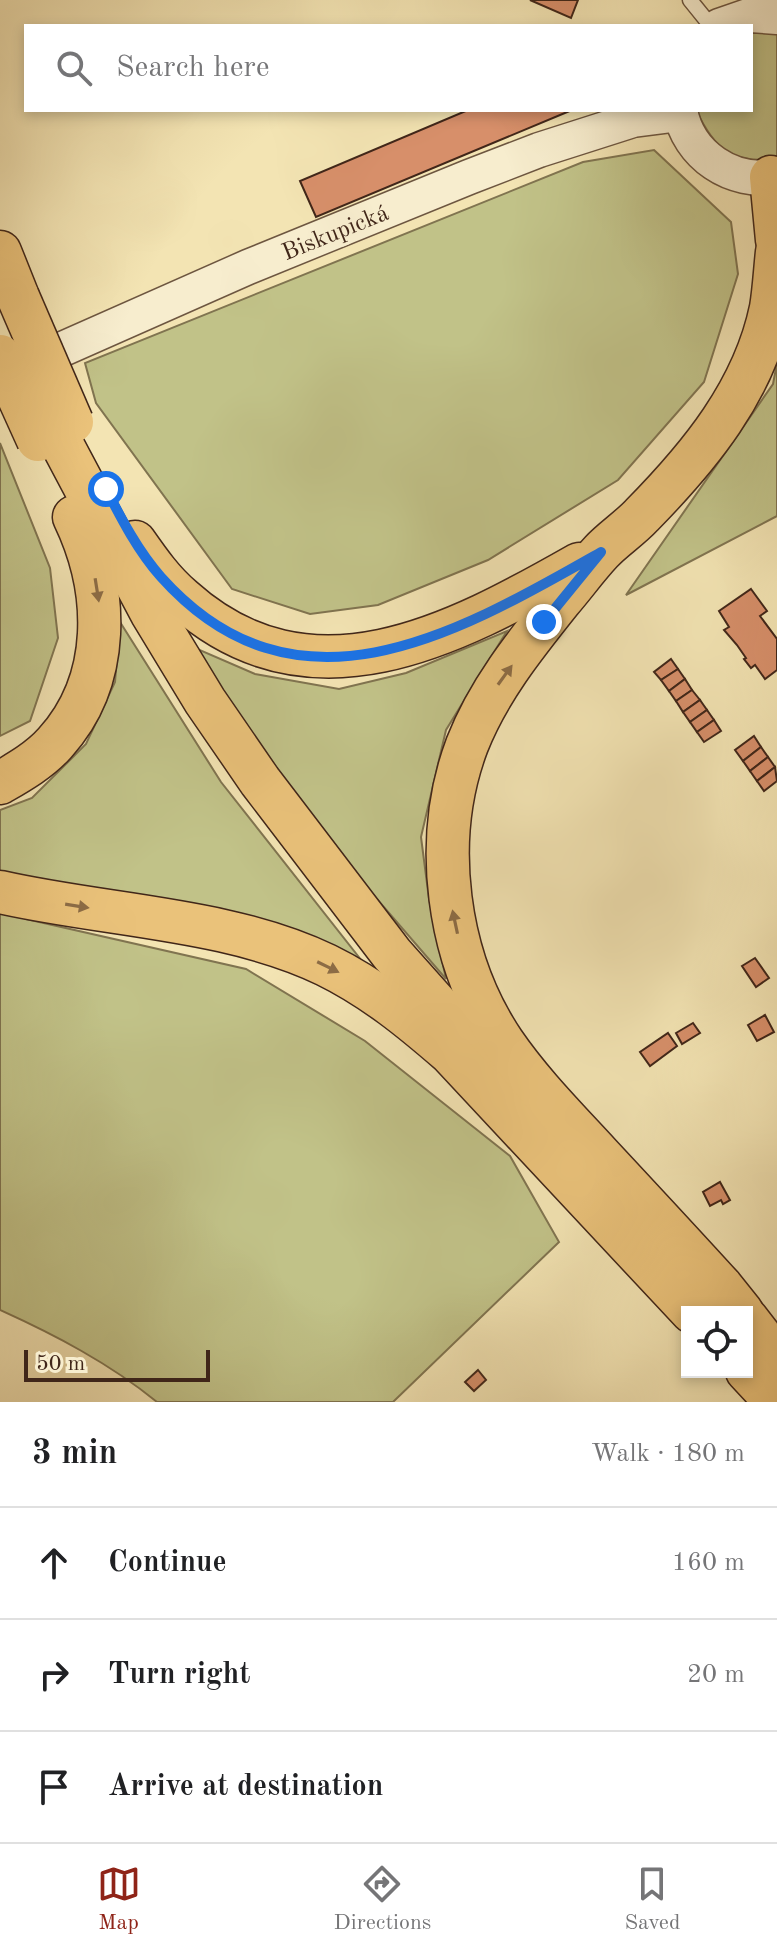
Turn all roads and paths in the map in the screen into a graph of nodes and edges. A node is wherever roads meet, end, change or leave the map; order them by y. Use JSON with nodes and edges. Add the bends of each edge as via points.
{"nodes":[{"id":1,"x":690,"y":0,"type":"edge"},
{"id":2,"x":777,"y":17,"type":"edge"},
{"id":3,"x":709,"y":24,"type":"edge"},
{"id":4,"x":725,"y":24,"type":"edge"},
{"id":5,"x":680,"y":112,"type":"edge"},
{"id":6,"x":774,"y":176,"type":"edge"},
{"id":7,"x":777,"y":240,"type":"edge"},
{"id":8,"x":0,"y":252,"type":"edge"},
{"id":9,"x":777,"y":252,"type":"edge"},
{"id":10,"x":9,"y":302,"type":"edge"},
{"id":11,"x":0,"y":356,"type":"edge"},
{"id":12,"x":0,"y":378,"type":"edge"},
{"id":13,"x":55,"y":431,"type":"junction"},
{"id":14,"x":601,"y":552,"type":"junction"},
{"id":15,"x":0,"y":783,"type":"edge"},
{"id":16,"x":0,"y":892,"type":"edge"},
{"id":17,"x":686,"y":1306,"type":"edge"},
{"id":18,"x":713,"y":1306,"type":"edge"},
{"id":19,"x":737,"y":1306,"type":"edge"},
{"id":20,"x":753,"y":1327,"type":"edge"},
{"id":21,"x":753,"y":1348,"type":"edge"},
{"id":22,"x":777,"y":1358,"type":"edge"},
{"id":23,"x":777,"y":1374,"type":"edge"},
{"id":24,"x":753,"y":1377,"type":"edge"},
{"id":25,"x":776,"y":1402,"type":"edge"}],
"edges":[{"from":1,"to":3,"type":"lane"},
{"from":2,"to":4,"type":"street","via":[[751,15]]},
{"from":5,"to":6,"type":"street","name":"Biskupická","via":[[692,141],[712,162],[738,175]]},
{"from":5,"to":12,"type":"street","name":"Biskupická","via":[[633,120],[469,177],[248,267]]},
{"from":6,"to":7,"type":"main road"},
{"from":8,"to":10,"type":"main road"},
{"from":9,"to":14,"type":"main road","via":[[771,308],[738,395],[678,478]]},
{"from":10,"to":13,"type":"main road"},
{"from":11,"to":13,"type":"main road","bridge":true},
{"from":13,"to":14,"type":"main road","via":[[182,599],[220,628],[294,654],[378,653],[418,642],[500,609]]},
{"from":13,"to":15,"type":"main road","one_way":true,"via":[[89,552],[101,628],[93,673],[78,712],[54,744]]},
{"from":13,"to":18,"type":"main road","via":[[123,562],[205,701],[312,852],[392,954]]},
{"from":19,"to":14,"type":"main road","one_way":true,"via":[[531,1080],[502,1040],[477,997],[452,907],[448,856],[453,800],[467,746],[491,694]]},
{"from":16,"to":17,"type":"main road","one_way":true,"via":[[275,946],[326,965],[377,994],[450,1053]]},
{"from":20,"to":22,"type":"main road"},
{"from":21,"to":23,"type":"main road"},
{"from":24,"to":25,"type":"main road"}]}
